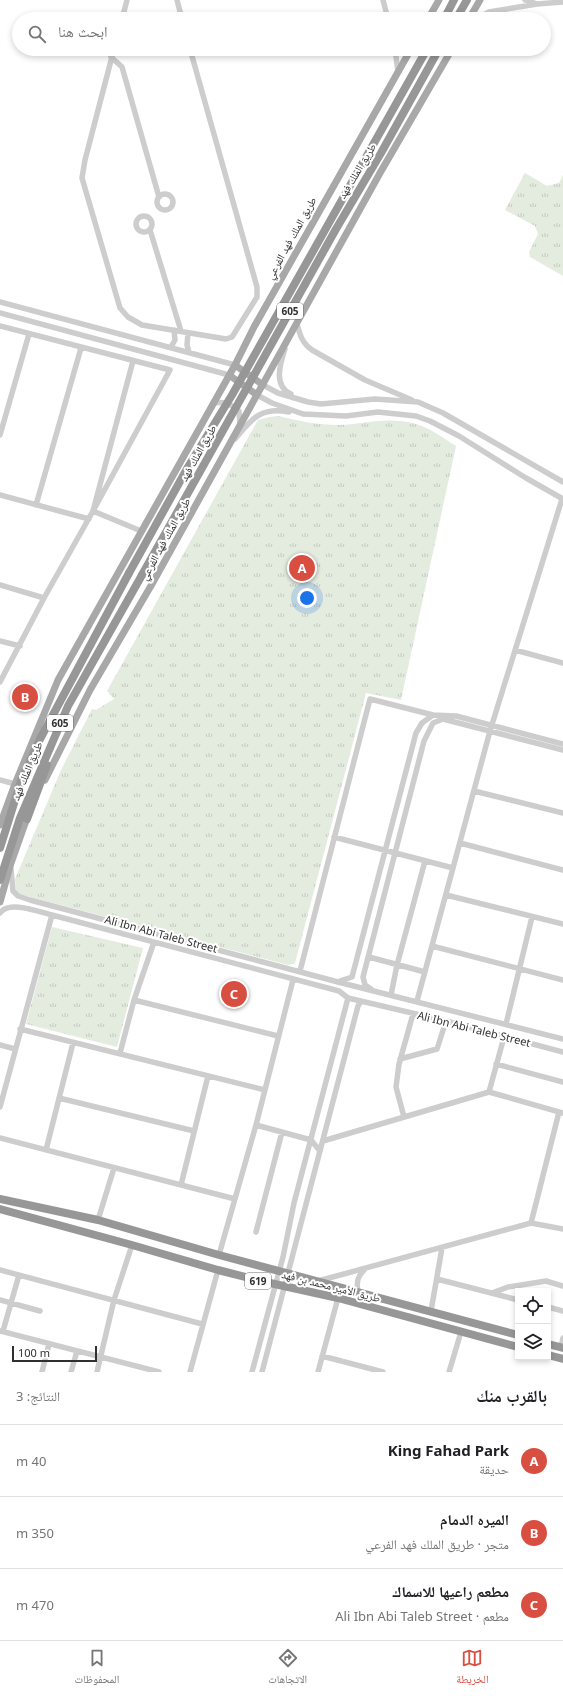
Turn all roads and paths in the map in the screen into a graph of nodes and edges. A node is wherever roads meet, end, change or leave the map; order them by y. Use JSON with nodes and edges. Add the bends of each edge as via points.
{"nodes":[{"id":1,"x":127,"y":0,"type":"edge"},
{"id":2,"x":177,"y":0,"type":"edge"},
{"id":3,"x":383,"y":0,"type":"edge"},
{"id":4,"x":439,"y":0,"type":"edge"},
{"id":5,"x":454,"y":0,"type":"edge"},
{"id":6,"x":467,"y":0,"type":"edge"},
{"id":7,"x":480,"y":0,"type":"edge"},
{"id":8,"x":525,"y":0,"type":"edge"},
{"id":9,"x":563,"y":2,"type":"edge"},
{"id":10,"x":537,"y":4,"type":"junction"},
{"id":11,"x":124,"y":12,"type":"edge"},
{"id":12,"x":180,"y":12,"type":"edge"},
{"id":13,"x":386,"y":12,"type":"edge"},
{"id":14,"x":432,"y":12,"type":"edge"},
{"id":15,"x":448,"y":12,"type":"edge"},
{"id":16,"x":460,"y":12,"type":"edge"},
{"id":17,"x":473,"y":12,"type":"edge"},
{"id":18,"x":489,"y":12,"type":"edge"},
{"id":19,"x":192,"y":56,"type":"edge"},
{"id":20,"x":396,"y":56,"type":"edge"},
{"id":21,"x":407,"y":56,"type":"edge"},
{"id":22,"x":423,"y":56,"type":"edge"},
{"id":23,"x":435,"y":56,"type":"edge"},
{"id":24,"x":448,"y":56,"type":"edge"},
{"id":25,"x":111,"y":57,"type":"joint"},
{"id":26,"x":398,"y":72,"type":"junction"},
{"id":27,"x":159,"y":197,"type":"dead end"},
{"id":28,"x":150,"y":230,"type":"dead end"},
{"id":29,"x":0,"y":302,"type":"edge"},
{"id":30,"x":0,"y":312,"type":"edge"},
{"id":31,"x":297,"y":324,"type":"junction"},
{"id":32,"x":0,"y":326,"type":"edge"},
{"id":33,"x":174,"y":330,"type":"junction"},
{"id":34,"x":185,"y":332,"type":"junction"},
{"id":35,"x":29,"y":334,"type":"junction"},
{"id":36,"x":286,"y":343,"type":"junction"},
{"id":37,"x":171,"y":347,"type":"junction"},
{"id":38,"x":82,"y":348,"type":"junction"},
{"id":39,"x":190,"y":352,"type":"junction"},
{"id":40,"x":133,"y":361,"type":"junction"},
{"id":41,"x":235,"y":364,"type":"junction"},
{"id":42,"x":228,"y":375,"type":"junction"},
{"id":43,"x":263,"y":385,"type":"junction"},
{"id":44,"x":257,"y":395,"type":"junction"},
{"id":45,"x":308,"y":402,"type":"junction"},
{"id":46,"x":418,"y":402,"type":"junction"},
{"id":47,"x":213,"y":403,"type":"junction"},
{"id":48,"x":303,"y":414,"type":"junction"},
{"id":49,"x":240,"y":425,"type":"junction"},
{"id":50,"x":0,"y":435,"type":"edge"},
{"id":51,"x":226,"y":450,"type":"junction"},
{"id":52,"x":563,"y":482,"type":"edge"},
{"id":53,"x":0,"y":495,"type":"edge"},
{"id":54,"x":563,"y":499,"type":"edge"},
{"id":55,"x":36,"y":505,"type":"junction"},
{"id":56,"x":93,"y":511,"type":"junction"},
{"id":57,"x":89,"y":519,"type":"junction"},
{"id":58,"x":141,"y":531,"type":"junction"},
{"id":59,"x":0,"y":585,"type":"edge"},
{"id":60,"x":44,"y":598,"type":"junction"},
{"id":61,"x":0,"y":641,"type":"edge"},
{"id":62,"x":20,"y":646,"type":"junction"},
{"id":63,"x":516,"y":650,"type":"junction"},
{"id":64,"x":563,"y":663,"type":"edge"},
{"id":65,"x":73,"y":675,"type":"junction"},
{"id":66,"x":0,"y":682,"type":"edge"},
{"id":67,"x":68,"y":706,"type":"junction"},
{"id":68,"x":433,"y":716,"type":"junction"},
{"id":69,"x":491,"y":728,"type":"junction"},
{"id":70,"x":563,"y":744,"type":"edge"},
{"id":71,"x":563,"y":750,"type":"edge"},
{"id":72,"x":0,"y":780,"type":"edge"},
{"id":73,"x":15,"y":783,"type":"junction"},
{"id":74,"x":474,"y":791,"type":"junction"},
{"id":75,"x":563,"y":813,"type":"edge"},
{"id":76,"x":27,"y":819,"type":"junction"},
{"id":77,"x":0,"y":825,"type":"edge"},
{"id":78,"x":334,"y":837,"type":"junction"},
{"id":79,"x":460,"y":844,"type":"junction"},
{"id":80,"x":1,"y":846,"type":"edge"},
{"id":81,"x":386,"y":850,"type":"junction"},
{"id":82,"x":395,"y":853,"type":"junction"},
{"id":83,"x":425,"y":861,"type":"junction"},
{"id":84,"x":11,"y":863,"type":"junction"},
{"id":85,"x":453,"y":868,"type":"junction"},
{"id":86,"x":563,"y":870,"type":"edge"},
{"id":87,"x":0,"y":880,"type":"edge"},
{"id":88,"x":446,"y":895,"type":"junction"},
{"id":89,"x":25,"y":898,"type":"junction"},
{"id":90,"x":0,"y":902,"type":"edge"},
{"id":91,"x":23,"y":908,"type":"junction"},
{"id":92,"x":0,"y":913,"type":"edge"},
{"id":93,"x":52,"y":915,"type":"junction"},
{"id":94,"x":532,"y":917,"type":"junction"},
{"id":95,"x":563,"y":924,"type":"edge"},
{"id":96,"x":154,"y":942,"type":"junction"},
{"id":97,"x":432,"y":946,"type":"junction"},
{"id":98,"x":369,"y":956,"type":"junction"},
{"id":99,"x":397,"y":965,"type":"junction"},
{"id":100,"x":519,"y":969,"type":"junction"},
{"id":101,"x":300,"y":971,"type":"junction"},
{"id":102,"x":425,"y":972,"type":"junction"},
{"id":103,"x":292,"y":980,"type":"junction"},
{"id":104,"x":563,"y":980,"type":"edge"},
{"id":105,"x":338,"y":982,"type":"junction"},
{"id":106,"x":373,"y":990,"type":"junction"},
{"id":107,"x":391,"y":994,"type":"junction"},
{"id":108,"x":348,"y":998,"type":"junction"},
{"id":109,"x":134,"y":1000,"type":"junction"},
{"id":110,"x":361,"y":1001,"type":"junction"},
{"id":111,"x":417,"y":1001,"type":"junction"},
{"id":112,"x":413,"y":1014,"type":"junction"},
{"id":113,"x":446,"y":1021,"type":"junction"},
{"id":114,"x":506,"y":1024,"type":"junction"},
{"id":115,"x":20,"y":1029,"type":"junction"},
{"id":116,"x":278,"y":1036,"type":"junction"},
{"id":117,"x":504,"y":1037,"type":"junction"},
{"id":118,"x":563,"y":1039,"type":"edge"},
{"id":119,"x":73,"y":1043,"type":"junction"},
{"id":120,"x":0,"y":1045,"type":"edge"},
{"id":121,"x":15,"y":1049,"type":"junction"},
{"id":122,"x":563,"y":1052,"type":"edge"},
{"id":123,"x":120,"y":1053,"type":"junction"},
{"id":124,"x":400,"y":1059,"type":"junction"},
{"id":125,"x":496,"y":1064,"type":"junction"},
{"id":126,"x":208,"y":1076,"type":"junction"},
{"id":127,"x":563,"y":1082,"type":"edge"},
{"id":128,"x":264,"y":1090,"type":"junction"},
{"id":129,"x":489,"y":1092,"type":"junction"},
{"id":130,"x":59,"y":1098,"type":"junction"},
{"id":131,"x":0,"y":1107,"type":"edge"},
{"id":132,"x":561,"y":1112,"type":"edge"},
{"id":133,"x":404,"y":1117,"type":"junction"},
{"id":134,"x":256,"y":1125,"type":"junction"},
{"id":135,"x":194,"y":1131,"type":"junction"},
{"id":136,"x":282,"y":1132,"type":"junction"},
{"id":137,"x":0,"y":1138,"type":"edge"},
{"id":138,"x":311,"y":1140,"type":"junction"},
{"id":139,"x":323,"y":1141,"type":"junction"},
{"id":140,"x":46,"y":1150,"type":"junction"},
{"id":141,"x":320,"y":1151,"type":"junction"},
{"id":142,"x":114,"y":1168,"type":"junction"},
{"id":143,"x":181,"y":1185,"type":"junction"},
{"id":144,"x":0,"y":1199,"type":"edge"},
{"id":145,"x":234,"y":1199,"type":"junction"},
{"id":146,"x":0,"y":1209,"type":"edge"},
{"id":147,"x":98,"y":1220,"type":"junction"},
{"id":148,"x":531,"y":1223,"type":"junction"},
{"id":149,"x":563,"y":1229,"type":"edge"},
{"id":150,"x":256,"y":1232,"type":"dead end"},
{"id":151,"x":132,"y":1245,"type":"junction"},
{"id":152,"x":442,"y":1248,"type":"junction"},
{"id":153,"x":219,"y":1256,"type":"junction"},
{"id":154,"x":0,"y":1270,"type":"edge"},
{"id":155,"x":218,"y":1270,"type":"junction"},
{"id":156,"x":278,"y":1271,"type":"junction"},
{"id":157,"x":360,"y":1272,"type":"junction"},
{"id":158,"x":289,"y":1274,"type":"junction"},
{"id":159,"x":19,"y":1275,"type":"junction"},
{"id":160,"x":437,"y":1279,"type":"junction"},
{"id":161,"x":317,"y":1281,"type":"junction"},
{"id":162,"x":275,"y":1284,"type":"junction"},
{"id":163,"x":285,"y":1286,"type":"junction"},
{"id":164,"x":563,"y":1286,"type":"edge"},
{"id":165,"x":358,"y":1292,"type":"junction"},
{"id":166,"x":492,"y":1293,"type":"junction"},
{"id":167,"x":338,"y":1298,"type":"junction"},
{"id":168,"x":515,"y":1299,"type":"edge"},
{"id":169,"x":0,"y":1300,"type":"edge"},
{"id":170,"x":114,"y":1300,"type":"junction"},
{"id":171,"x":11,"y":1303,"type":"junction"},
{"id":172,"x":551,"y":1309,"type":"edge"},
{"id":173,"x":431,"y":1311,"type":"junction"},
{"id":174,"x":563,"y":1311,"type":"edge"},
{"id":175,"x":40,"y":1312,"type":"dead end"},
{"id":176,"x":202,"y":1324,"type":"junction"},
{"id":177,"x":1,"y":1331,"type":"edge"},
{"id":178,"x":461,"y":1332,"type":"junction"},
{"id":179,"x":515,"y":1334,"type":"edge"},
{"id":180,"x":563,"y":1338,"type":"edge"},
{"id":181,"x":49,"y":1344,"type":"junction"},
{"id":182,"x":551,"y":1345,"type":"edge"},
{"id":183,"x":515,"y":1346,"type":"edge"},
{"id":184,"x":562,"y":1348,"type":"edge"},
{"id":185,"x":77,"y":1351,"type":"junction"},
{"id":186,"x":322,"y":1356,"type":"junction"},
{"id":187,"x":551,"y":1356,"type":"edge"},
{"id":188,"x":101,"y":1357,"type":"junction"},
{"id":189,"x":563,"y":1359,"type":"edge"},
{"id":190,"x":42,"y":1372,"type":"edge"},
{"id":191,"x":71,"y":1372,"type":"edge"},
{"id":192,"x":97,"y":1372,"type":"edge"},
{"id":193,"x":159,"y":1372,"type":"edge"},
{"id":194,"x":190,"y":1372,"type":"edge"},
{"id":195,"x":252,"y":1372,"type":"edge"},
{"id":196,"x":262,"y":1372,"type":"edge"},
{"id":197,"x":318,"y":1372,"type":"edge"},
{"id":198,"x":383,"y":1372,"type":"edge"},
{"id":199,"x":449,"y":1372,"type":"edge"}],
"edges":[{"from":1,"to":11,"type":"street"},
{"from":2,"to":12,"type":"street"},
{"from":3,"to":13,"type":"street"},
{"from":4,"to":14,"type":"main road"},
{"from":5,"to":15,"type":"highway"},
{"from":6,"to":16,"type":"highway"},
{"from":7,"to":17,"type":"main road"},
{"from":8,"to":10,"type":"street"},
{"from":9,"to":10,"type":"street"},
{"from":10,"to":18,"type":"street"},
{"from":19,"to":34,"type":"street","via":[[257,297],[232,338]]},
{"from":20,"to":26,"type":"street"},
{"from":21,"to":26,"type":"main road","name":"طريق الملك فهد الفرعي"},
{"from":22,"to":65,"type":"highway","name":"طريق الملك فهد","number":"605","bridge":true,"via":[[232,395],[188,467]]},
{"from":23,"to":67,"type":"highway","name":"طريق الملك فهد","number":"605","bridge":true},
{"from":24,"to":31,"type":"main road","name":"طريق الملك فهد الفرعي"},
{"from":25,"to":27,"type":"street","via":[[122,67]]},
{"from":25,"to":33,"type":"street","via":[[84,160],[82,178],[120,308],[128,317],[142,325]]},
{"from":26,"to":41,"type":"main road","name":"طريق الملك فهد الفرعي"},
{"from":28,"to":34,"type":"street"},
{"from":29,"to":37,"type":"street"},
{"from":30,"to":42,"type":"street"},
{"from":31,"to":36,"type":"main road","name":"طريق الملك فهد الفرعي"},
{"from":31,"to":46,"type":"street","via":[[305,346],[365,380]]},
{"from":32,"to":35,"type":"street"},
{"from":33,"to":34,"type":"street"},
{"from":33,"to":37,"type":"street"},
{"from":34,"to":39,"type":"street"},
{"from":35,"to":38,"type":"street"},
{"from":35,"to":50,"type":"street"},
{"from":36,"to":43,"type":"main road","name":"طريق الملك فهد الفرعي"},
{"from":36,"to":45,"type":"street","via":[[278,368],[281,385],[286,392]]},
{"from":37,"to":39,"type":"street"},
{"from":38,"to":40,"type":"street"},
{"from":38,"to":55,"type":"street"},
{"from":39,"to":41,"type":"street"},
{"from":40,"to":56,"type":"street"},
{"from":40,"to":56,"type":"street","via":[[170,370]]},
{"from":41,"to":42,"type":"main road","name":"طريق الملك فهد الفرعي"},
{"from":41,"to":43,"type":"main road"},
{"from":42,"to":44,"type":"main road"},
{"from":42,"to":47,"type":"main road","name":"طريق الملك فهد الفرعي"},
{"from":43,"to":44,"type":"main road","name":"طريق الملك فهد الفرعي"},
{"from":43,"to":45,"type":"street","via":[[278,393]]},
{"from":44,"to":48,"type":"street"},
{"from":44,"to":49,"type":"main road","name":"طريق الملك فهد الفرعي"},
{"from":45,"to":46,"type":"street","via":[[321,404],[375,399]]},
{"from":46,"to":52,"type":"street","via":[[443,413]]},
{"from":47,"to":49,"type":"street","via":[[222,401],[232,405],[239,411]]},
{"from":47,"to":58,"type":"main road","name":"طريق الملك فهد الفرعي"},
{"from":48,"to":51,"type":"street","via":[[276,410],[258,415]]},
{"from":48,"to":54,"type":"street","via":[[346,416],[378,412],[416,416],[459,436]]},
{"from":49,"to":51,"type":"main road","name":"طريق الملك فهد الفرعي"},
{"from":51,"to":76,"type":"main road","name":"طريق الملك فهد الفرعي","via":[[90,690]]},
{"from":53,"to":55,"type":"street"},
{"from":54,"to":63,"type":"street"},
{"from":55,"to":57,"type":"street"},
{"from":56,"to":57,"type":"street"},
{"from":56,"to":58,"type":"street"},
{"from":57,"to":60,"type":"street"},
{"from":58,"to":73,"type":"main road","name":"طريق الملك فهد الفرعي","via":[[58,680]]},
{"from":59,"to":60,"type":"street"},
{"from":60,"to":62,"type":"street"},
{"from":61,"to":62,"type":"street"},
{"from":62,"to":66,"type":"street"},
{"from":63,"to":64,"type":"street"},
{"from":63,"to":69,"type":"street"},
{"from":65,"to":73,"type":"highway","via":[[38,730]]},
{"from":65,"to":80,"type":"highway","name":"طريق الملك فهد","number":"605","via":[[24,774]]},
{"from":67,"to":76,"type":"highway"},
{"from":67,"to":87,"type":"highway","name":"طريق الملك فهد","number":"605","via":[[20,818]]},
{"from":68,"to":69,"type":"street","via":[[456,716]]},
{"from":68,"to":78,"type":"street","via":[[370,699]]},
{"from":68,"to":81,"type":"street","via":[[422,723],[416,733]]},
{"from":69,"to":70,"type":"street"},
{"from":69,"to":71,"type":"street"},
{"from":69,"to":74,"type":"street"},
{"from":69,"to":82,"type":"street","via":[[443,718],[433,723],[424,741]]},
{"from":72,"to":73,"type":"street"},
{"from":73,"to":77,"type":"main road","name":"طريق الملك فهد الفرعي"},
{"from":73,"to":80,"type":"highway"},
{"from":74,"to":75,"type":"street"},
{"from":74,"to":79,"type":"street"},
{"from":76,"to":84,"type":"main road","name":"طريق الملك فهد الفرعي"},
{"from":78,"to":81,"type":"street"},
{"from":78,"to":101,"type":"street"},
{"from":79,"to":85,"type":"street"},
{"from":79,"to":86,"type":"street"},
{"from":81,"to":82,"type":"street"},
{"from":81,"to":105,"type":"street","via":[[352,977]]},
{"from":82,"to":83,"type":"street"},
{"from":82,"to":98,"type":"street"},
{"from":83,"to":85,"type":"street"},
{"from":83,"to":99,"type":"street"},
{"from":84,"to":89,"type":"street","via":[[13,891]]},
{"from":84,"to":90,"type":"main road","name":"طريق الملك فهد الفرعي"},
{"from":85,"to":88,"type":"street"},
{"from":88,"to":94,"type":"street"},
{"from":88,"to":97,"type":"street"},
{"from":89,"to":91,"type":"street","via":[[16,897],[14,900],[14,903]]},
{"from":89,"to":101,"type":"street","name":"Ali Ibn Abi Taleb Street"},
{"from":91,"to":92,"type":"street","name":"Ali Ibn Abi Taleb Street","via":[[9,907]]},
{"from":91,"to":93,"type":"street","name":"Ali Ibn Abi Taleb Street"},
{"from":93,"to":96,"type":"street","name":"Ali Ibn Abi Taleb Street"},
{"from":93,"to":115,"type":"street"},
{"from":94,"to":95,"type":"street"},
{"from":94,"to":100,"type":"street"},
{"from":96,"to":103,"type":"street","name":"Ali Ibn Abi Taleb Street"},
{"from":96,"to":109,"type":"street"},
{"from":97,"to":100,"type":"street"},
{"from":97,"to":102,"type":"street"},
{"from":98,"to":99,"type":"street"},
{"from":98,"to":106,"type":"street","via":[[363,977],[365,985]]},
{"from":99,"to":102,"type":"street"},
{"from":99,"to":107,"type":"street"},
{"from":100,"to":104,"type":"street"},
{"from":100,"to":114,"type":"street"},
{"from":101,"to":105,"type":"street","name":"Ali Ibn Abi Taleb Street"},
{"from":102,"to":111,"type":"street"},
{"from":103,"to":108,"type":"street","name":"Ali Ibn Abi Taleb Street","via":[[339,992]]},
{"from":103,"to":116,"type":"street"},
{"from":105,"to":106,"type":"street","name":"Ali Ibn Abi Taleb Street"},
{"from":106,"to":107,"type":"street","name":"Ali Ibn Abi Taleb Street"},
{"from":107,"to":111,"type":"street","name":"Ali Ibn Abi Taleb Street"},
{"from":108,"to":110,"type":"street","name":"Ali Ibn Abi Taleb Street"},
{"from":108,"to":138,"type":"street"},
{"from":109,"to":116,"type":"street"},
{"from":109,"to":123,"type":"street"},
{"from":110,"to":112,"type":"street","name":"Ali Ibn Abi Taleb Street"},
{"from":110,"to":139,"type":"street"},
{"from":111,"to":114,"type":"street","name":"Ali Ibn Abi Taleb Street"},
{"from":112,"to":113,"type":"street","name":"Ali Ibn Abi Taleb Street"},
{"from":112,"to":124,"type":"street"},
{"from":113,"to":117,"type":"street","name":"Ali Ibn Abi Taleb Street"},
{"from":113,"to":124,"type":"street","via":[[437,1049]]},
{"from":114,"to":118,"type":"street","name":"Ali Ibn Abi Taleb Street"},
{"from":115,"to":119,"type":"street"},
{"from":115,"to":121,"type":"street"},
{"from":116,"to":128,"type":"street"},
{"from":117,"to":122,"type":"street","name":"Ali Ibn Abi Taleb Street"},
{"from":117,"to":125,"type":"street"},
{"from":119,"to":123,"type":"street"},
{"from":119,"to":130,"type":"street"},
{"from":120,"to":121,"type":"street"},
{"from":121,"to":131,"type":"street"},
{"from":123,"to":126,"type":"street"},
{"from":124,"to":133,"type":"street","via":[[396,1087]]},
{"from":125,"to":127,"type":"street"},
{"from":125,"to":129,"type":"street"},
{"from":126,"to":128,"type":"street"},
{"from":126,"to":135,"type":"street"},
{"from":128,"to":134,"type":"street"},
{"from":129,"to":132,"type":"street"},
{"from":129,"to":133,"type":"street"},
{"from":130,"to":135,"type":"street"},
{"from":130,"to":140,"type":"street"},
{"from":132,"to":148,"type":"street"},
{"from":133,"to":139,"type":"street"},
{"from":134,"to":136,"type":"street"},
{"from":134,"to":145,"type":"street"},
{"from":135,"to":143,"type":"street"},
{"from":136,"to":138,"type":"street"},
{"from":136,"to":150,"type":"street"},
{"from":137,"to":140,"type":"street"},
{"from":138,"to":141,"type":"street"},
{"from":138,"to":156,"type":"street"},
{"from":139,"to":141,"type":"street"},
{"from":140,"to":142,"type":"street"},
{"from":141,"to":158,"type":"street"},
{"from":142,"to":143,"type":"street"},
{"from":142,"to":147,"type":"street"},
{"from":143,"to":145,"type":"street"},
{"from":144,"to":147,"type":"highway","name":"طريق الأمير محمد بن فهد","number":"619"},
{"from":145,"to":153,"type":"street"},
{"from":146,"to":151,"type":"highway","name":"طريق الأمير محمد بن فهد","number":"619"},
{"from":147,"to":153,"type":"highway","name":"طريق الأمير محمد بن فهد","number":"619"},
{"from":148,"to":149,"type":"street"},
{"from":148,"to":152,"type":"street"},
{"from":151,"to":155,"type":"highway","name":"طريق الأمير محمد بن فهد","number":"619"},
{"from":151,"to":170,"type":"street"},
{"from":152,"to":157,"type":"street"},
{"from":152,"to":160,"type":"street"},
{"from":153,"to":156,"type":"highway","name":"طريق الأمير محمد بن فهد","number":"619"},
{"from":154,"to":159,"type":"street"},
{"from":155,"to":162,"type":"highway","name":"طريق الأمير محمد بن فهد","number":"619"},
{"from":155,"to":176,"type":"street"},
{"from":156,"to":158,"type":"highway","name":"طريق الأمير محمد بن فهد","number":"619"},
{"from":156,"to":162,"type":"street"},
{"from":157,"to":161,"type":"street"},
{"from":157,"to":165,"type":"street","via":[[356,1284]]},
{"from":158,"to":161,"type":"highway","name":"طريق الأمير محمد بن فهد","number":"619"},
{"from":158,"to":163,"type":"street"},
{"from":159,"to":170,"type":"street"},
{"from":159,"to":171,"type":"street"},
{"from":160,"to":166,"type":"street"},
{"from":160,"to":173,"type":"street"},
{"from":161,"to":165,"type":"highway","name":"طريق الأمير محمد بن فهد","number":"619"},
{"from":162,"to":163,"type":"highway","name":"طريق الأمير محمد بن فهد","number":"619"},
{"from":162,"to":195,"type":"street"},
{"from":163,"to":167,"type":"highway","name":"طريق الأمير محمد بن فهد","number":"619"},
{"from":163,"to":196,"type":"street"},
{"from":164,"to":166,"type":"street","via":[[546,1281],[508,1287]]},
{"from":165,"to":173,"type":"highway","name":"طريق الأمير محمد بن فهد","number":"619"},
{"from":166,"to":168,"type":"street"},
{"from":167,"to":178,"type":"highway","name":"طريق الأمير محمد بن فهد","number":"619"},
{"from":167,"to":186,"type":"street"},
{"from":169,"to":171,"type":"street"},
{"from":170,"to":176,"type":"street"},
{"from":170,"to":188,"type":"street"},
{"from":171,"to":175,"type":"street"},
{"from":171,"to":177,"type":"street"},
{"from":172,"to":174,"type":"street"},
{"from":173,"to":179,"type":"highway","name":"طريق الأمير محمد بن فهد","number":"619"},
{"from":176,"to":194,"type":"street"},
{"from":177,"to":181,"type":"street"},
{"from":178,"to":183,"type":"highway","name":"طريق الأمير محمد بن فهد","number":"619"},
{"from":178,"to":199,"type":"street"},
{"from":180,"to":184,"type":"street"},
{"from":181,"to":185,"type":"street"},
{"from":181,"to":190,"type":"street"},
{"from":182,"to":184,"type":"highway"},
{"from":185,"to":188,"type":"street"},
{"from":185,"to":191,"type":"street"},
{"from":186,"to":197,"type":"street"},
{"from":186,"to":198,"type":"street"},
{"from":187,"to":189,"type":"highway"},
{"from":188,"to":192,"type":"street"},
{"from":188,"to":193,"type":"street"}]}
